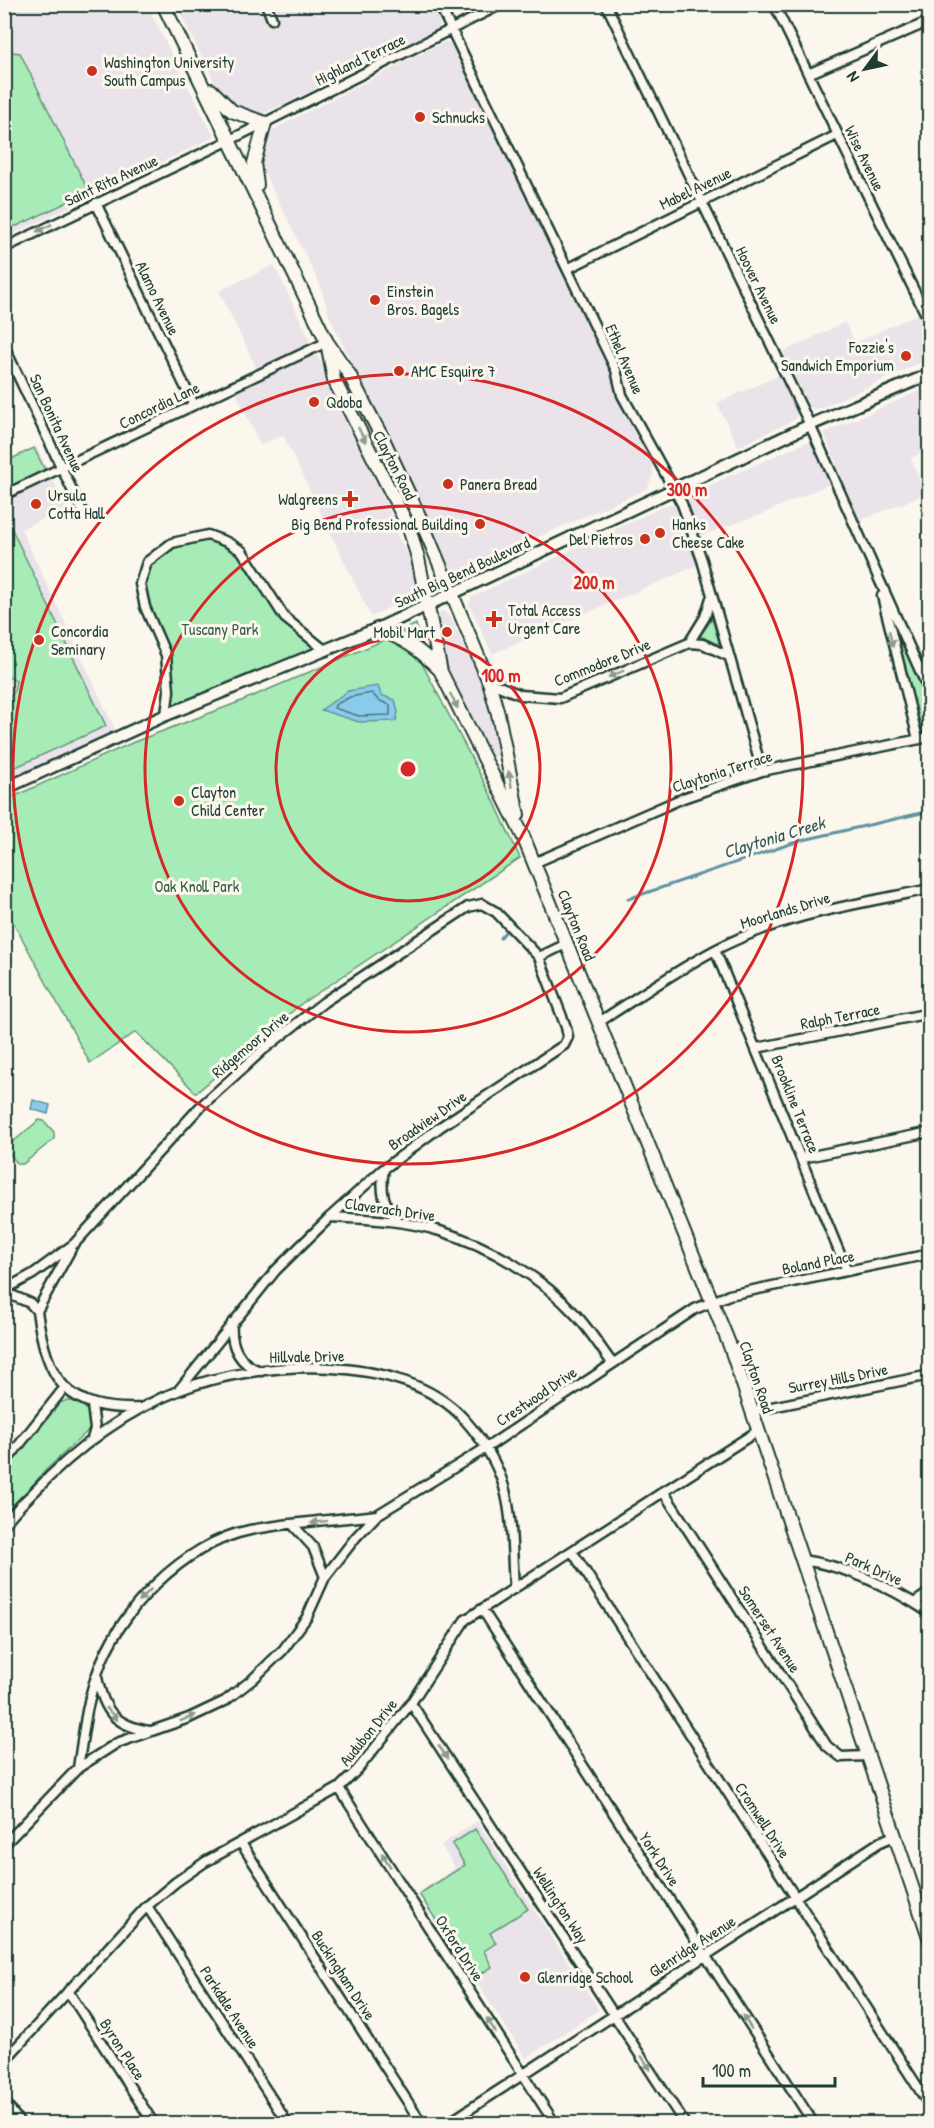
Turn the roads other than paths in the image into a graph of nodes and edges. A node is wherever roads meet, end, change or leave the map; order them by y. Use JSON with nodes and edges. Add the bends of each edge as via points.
{"nodes":[{"id":1,"x":163,"y":4,"type":"edge"},
{"id":2,"x":266,"y":4,"type":"edge"},
{"id":3,"x":439,"y":4,"type":"edge"},
{"id":4,"x":502,"y":4,"type":"edge"},
{"id":5,"x":606,"y":4,"type":"edge"},
{"id":6,"x":774,"y":4,"type":"edge"},
{"id":7,"x":272,"y":19,"type":"dead end"},
{"id":8,"x":930,"y":21,"type":"edge"},
{"id":9,"x":452,"y":30,"type":"junction"},
{"id":10,"x":196,"y":72,"type":"junction"},
{"id":11,"x":808,"y":74,"type":"junction"},
{"id":12,"x":266,"y":123,"type":"junction"},
{"id":13,"x":837,"y":135,"type":"junction"},
{"id":14,"x":230,"y":140,"type":"junction"},
{"id":15,"x":703,"y":201,"type":"junction"},
{"id":16,"x":96,"y":203,"type":"junction"},
{"id":17,"x":262,"y":207,"type":"junction"},
{"id":18,"x":4,"y":248,"type":"edge"},
{"id":19,"x":567,"y":269,"type":"junction"},
{"id":20,"x":930,"y":323,"type":"edge"},
{"id":21,"x":327,"y":342,"type":"junction"},
{"id":22,"x":4,"y":346,"type":"edge"},
{"id":23,"x":930,"y":374,"type":"edge"},
{"id":24,"x":194,"y":405,"type":"junction"},
{"id":25,"x":810,"y":425,"type":"junction"},
{"id":26,"x":63,"y":469,"type":"junction"},
{"id":27,"x":674,"y":489,"type":"junction"},
{"id":28,"x":4,"y":495,"type":"edge"},
{"id":29,"x":83,"y":513,"type":"dead end"},
{"id":30,"x":878,"y":581,"type":"junction"},
{"id":31,"x":450,"y":593,"type":"junction"},
{"id":32,"x":712,"y":596,"type":"junction"},
{"id":33,"x":426,"y":605,"type":"junction"},
{"id":34,"x":377,"y":629,"type":"junction"},
{"id":35,"x":689,"y":643,"type":"junction"},
{"id":36,"x":326,"y":651,"type":"junction"},
{"id":37,"x":728,"y":656,"type":"junction"},
{"id":38,"x":441,"y":672,"type":"junction"},
{"id":39,"x":489,"y":682,"type":"junction"},
{"id":40,"x":930,"y":693,"type":"edge"},
{"id":41,"x":166,"y":715,"type":"junction"},
{"id":42,"x":930,"y":737,"type":"edge"},
{"id":43,"x":918,"y":739,"type":"junction"},
{"id":44,"x":762,"y":771,"type":"junction"},
{"id":45,"x":4,"y":789,"type":"edge"},
{"id":46,"x":523,"y":836,"type":"junction"},
{"id":47,"x":534,"y":863,"type":"junction"},
{"id":48,"x":930,"y":889,"type":"edge"},
{"id":49,"x":566,"y":944,"type":"junction"},
{"id":50,"x":715,"y":950,"type":"junction"},
{"id":51,"x":539,"y":957,"type":"junction"},
{"id":52,"x":930,"y":1013,"type":"edge"},
{"id":53,"x":599,"y":1022,"type":"junction"},
{"id":54,"x":757,"y":1048,"type":"junction"},
{"id":55,"x":930,"y":1132,"type":"edge"},
{"id":56,"x":802,"y":1158,"type":"junction"},
{"id":57,"x":384,"y":1169,"type":"junction"},
{"id":58,"x":330,"y":1217,"type":"junction"},
{"id":59,"x":399,"y":1222,"type":"junction"},
{"id":60,"x":74,"y":1244,"type":"junction"},
{"id":61,"x":930,"y":1254,"type":"edge"},
{"id":62,"x":847,"y":1271,"type":"junction"},
{"id":63,"x":4,"y":1291,"type":"edge"},
{"id":64,"x":713,"y":1301,"type":"junction"},
{"id":65,"x":37,"y":1311,"type":"junction"},
{"id":66,"x":232,"y":1323,"type":"junction"},
{"id":67,"x":612,"y":1363,"type":"junction"},
{"id":68,"x":262,"y":1372,"type":"junction"},
{"id":69,"x":930,"y":1375,"type":"edge"},
{"id":70,"x":65,"y":1387,"type":"junction"},
{"id":71,"x":178,"y":1391,"type":"junction"},
{"id":72,"x":92,"y":1405,"type":"junction"},
{"id":73,"x":143,"y":1408,"type":"junction"},
{"id":74,"x":752,"y":1411,"type":"junction"},
{"id":75,"x":759,"y":1430,"type":"junction"},
{"id":76,"x":92,"y":1439,"type":"junction"},
{"id":77,"x":486,"y":1448,"type":"junction"},
{"id":78,"x":4,"y":1464,"type":"edge"},
{"id":79,"x":663,"y":1491,"type":"junction"},
{"id":80,"x":377,"y":1515,"type":"junction"},
{"id":81,"x":4,"y":1525,"type":"edge"},
{"id":82,"x":293,"y":1526,"type":"junction"},
{"id":83,"x":572,"y":1551,"type":"junction"},
{"id":84,"x":802,"y":1560,"type":"junction"},
{"id":85,"x":325,"y":1577,"type":"junction"},
{"id":86,"x":514,"y":1588,"type":"junction"},
{"id":87,"x":930,"y":1592,"type":"edge"},
{"id":88,"x":914,"y":1603,"type":"junction"},
{"id":89,"x":482,"y":1610,"type":"junction"},
{"id":90,"x":930,"y":1613,"type":"edge"},
{"id":91,"x":97,"y":1674,"type":"junction"},
{"id":92,"x":411,"y":1702,"type":"junction"},
{"id":93,"x":151,"y":1731,"type":"junction"},
{"id":94,"x":867,"y":1756,"type":"junction"},
{"id":95,"x":78,"y":1768,"type":"junction"},
{"id":96,"x":339,"y":1788,"type":"junction"},
{"id":97,"x":894,"y":1836,"type":"junction"},
{"id":98,"x":241,"y":1843,"type":"junction"},
{"id":99,"x":4,"y":1845,"type":"edge"},
{"id":100,"x":795,"y":1898,"type":"junction"},
{"id":101,"x":147,"y":1906,"type":"junction"},
{"id":102,"x":930,"y":1940,"type":"edge"},
{"id":103,"x":704,"y":1956,"type":"junction"},
{"id":104,"x":68,"y":1991,"type":"junction"},
{"id":105,"x":614,"y":2014,"type":"junction"},
{"id":106,"x":4,"y":2061,"type":"edge"},
{"id":107,"x":523,"y":2074,"type":"junction"},
{"id":108,"x":4,"y":2102,"type":"edge"},
{"id":109,"x":930,"y":2106,"type":"edge"},
{"id":110,"x":19,"y":2124,"type":"edge"},
{"id":111,"x":154,"y":2124,"type":"edge"},
{"id":112,"x":288,"y":2124,"type":"edge"},
{"id":113,"x":422,"y":2124,"type":"edge"},
{"id":114,"x":447,"y":2124,"type":"edge"},
{"id":115,"x":555,"y":2124,"type":"edge"},
{"id":116,"x":685,"y":2124,"type":"edge"},
{"id":117,"x":814,"y":2124,"type":"edge"}],
"edges":[{"from":1,"to":10,"type":"main road","name":"Clayton Road"},
{"from":2,"to":7,"type":"street"},
{"from":3,"to":9,"type":"street","name":"Ethel Avenue"},
{"from":4,"to":9,"type":"street","name":"Highland Terrace"},
{"from":5,"to":15,"type":"street","name":"Hoover Avenue"},
{"from":6,"to":11,"type":"street","name":"Wise Avenue"},
{"from":8,"to":11,"type":"street"},
{"from":9,"to":12,"type":"street","name":"Highland Terrace"},
{"from":9,"to":19,"type":"street","name":"Ethel Avenue"},
{"from":10,"to":12,"type":"main road","via":[[226,107]]},
{"from":10,"to":14,"type":"main road","name":"Clayton Road"},
{"from":11,"to":13,"type":"street","name":"Wise Avenue"},
{"from":12,"to":14,"type":"street","name":"Highland Terrace"},
{"from":12,"to":17,"type":"main road","via":[[254,164]]},
{"from":13,"to":15,"type":"street","name":"Mabel Avenue"},
{"from":13,"to":20,"type":"street","name":"Wise Avenue"},
{"from":14,"to":16,"type":"street","name":"Saint Rita Avenue"},
{"from":14,"to":17,"type":"main road","name":"Clayton Road"},
{"from":15,"to":19,"type":"street","name":"Mabel Avenue"},
{"from":15,"to":25,"type":"street","name":"Hoover Avenue"},
{"from":16,"to":18,"type":"street","name":"Saint Rita Avenue","one_way":true},
{"from":16,"to":24,"type":"street","name":"Alamo Avenue"},
{"from":17,"to":21,"type":"main road","name":"Clayton Road"},
{"from":19,"to":27,"type":"street","name":"Ethel Avenue","via":[[616,370],[622,395]]},
{"from":21,"to":24,"type":"street","name":"Concordia Lane"},
{"from":21,"to":31,"type":"main road","name":"Clayton Road","via":[[349,374],[384,441]]},
{"from":21,"to":33,"type":"main road","name":"Clayton Road","one_way":true,"via":[[334,380],[409,528]]},
{"from":22,"to":26,"type":"street","name":"San Bonita Avenue"},
{"from":23,"to":25,"type":"main road","name":"South Big Bend Boulevard"},
{"from":24,"to":26,"type":"street","name":"Concordia Lane"},
{"from":25,"to":27,"type":"main road","name":"South Big Bend Boulevard"},
{"from":25,"to":30,"type":"street","name":"Hoover Avenue"},
{"from":26,"to":28,"type":"street","name":"Concordia Lane"},
{"from":26,"to":29,"type":"street","name":"San Bonita Avenue"},
{"from":27,"to":31,"type":"main road","name":"South Big Bend Boulevard"},
{"from":27,"to":32,"type":"street","name":"Ethel Avenue"},
{"from":30,"to":40,"type":"street","name":"Hoover Avenue"},
{"from":30,"to":43,"type":"street","name":"Hoover Avenue","one_way":true},
{"from":31,"to":33,"type":"main road","name":"South Big Bend Boulevard"},
{"from":31,"to":39,"type":"main road","name":"Clayton Road"},
{"from":32,"to":35,"type":"street"},
{"from":32,"to":37,"type":"street","name":"Ethel Avenue"},
{"from":33,"to":34,"type":"main road","name":"South Big Bend Boulevard"},
{"from":33,"to":38,"type":"main road","name":"Clayton Road"},
{"from":34,"to":36,"type":"main road","name":"South Big Bend Boulevard"},
{"from":34,"to":38,"type":"main road","via":[[400,636]]},
{"from":35,"to":37,"type":"street","via":[[704,644]]},
{"from":35,"to":39,"type":"street","name":"Commodore Drive","one_way":true,"via":[[560,698],[520,695]]},
{"from":36,"to":41,"type":"main road","name":"South Big Bend Boulevard"},
{"from":36,"to":41,"type":"street","via":[[285,618],[242,551],[208,535],[172,543],[147,562],[140,584],[145,607],[166,655]]},
{"from":37,"to":44,"type":"street","name":"Ethel Avenue"},
{"from":38,"to":46,"type":"main road","name":"Clayton Road","one_way":true},
{"from":46,"to":39,"type":"main road","name":"Clayton Road","one_way":true},
{"from":41,"to":45,"type":"main road","name":"South Big Bend Boulevard"},
{"from":42,"to":43,"type":"street","name":"Claytonia Terrace"},
{"from":43,"to":44,"type":"street","name":"Claytonia Terrace"},
{"from":44,"to":47,"type":"street","name":"Claytonia Terrace","via":[[684,798]]},
{"from":46,"to":47,"type":"main road","name":"Clayton Road"},
{"from":47,"to":49,"type":"main road","name":"Clayton Road"},
{"from":48,"to":50,"type":"street","name":"Moorlands Drive","via":[[799,917]]},
{"from":49,"to":51,"type":"street"},
{"from":49,"to":53,"type":"main road","name":"Clayton Road"},
{"from":50,"to":53,"type":"street","name":"Moorlands Drive"},
{"from":50,"to":54,"type":"street","name":"Brookline Terrace"},
{"from":51,"to":57,"type":"street","name":"Broadview Drive","via":[[566,1027],[567,1041]]},
{"from":51,"to":60,"type":"street","name":"Ridgemoor Drive","via":[[496,912],[482,904],[468,907],[324,1002],[263,1050],[200,1107]]},
{"from":52,"to":54,"type":"street","name":"Ralph Terrace"},
{"from":53,"to":64,"type":"main road","name":"Clayton Road"},
{"from":54,"to":56,"type":"street","name":"Brookline Terrace"},
{"from":55,"to":56,"type":"street"},
{"from":56,"to":62,"type":"street","name":"Brookline Terrace"},
{"from":57,"to":58,"type":"street","name":"Broadview Drive"},
{"from":57,"to":59,"type":"street","via":[[382,1195],[387,1209]]},
{"from":58,"to":59,"type":"street","name":"Claverach Drive"},
{"from":58,"to":66,"type":"street","name":"Broadview Drive","via":[[276,1270]]},
{"from":59,"to":67,"type":"street","name":"Claverach Drive","via":[[440,1231],[505,1259],[577,1315]]},
{"from":60,"to":63,"type":"street","name":"Ridgemoor Drive"},
{"from":60,"to":65,"type":"street"},
{"from":61,"to":62,"type":"street","name":"Boland Place"},
{"from":62,"to":64,"type":"street","name":"Boland Place"},
{"from":63,"to":65,"type":"street","via":[[30,1303]]},
{"from":64,"to":67,"type":"street","name":"Crestwood Drive"},
{"from":64,"to":74,"type":"main road","name":"Clayton Road"},
{"from":65,"to":70,"type":"street","via":[[49,1367]]},
{"from":66,"to":68,"type":"street","via":[[232,1341],[238,1355]]},
{"from":66,"to":71,"type":"street","name":"Broadview Drive"},
{"from":67,"to":77,"type":"street","name":"Crestwood Drive"},
{"from":68,"to":71,"type":"street","name":"Hillvale Drive"},
{"from":68,"to":77,"type":"street","name":"Hillvale Drive","via":[[333,1368],[412,1382],[448,1404]]},
{"from":69,"to":74,"type":"street","name":"Surrey Hills Drive"},
{"from":70,"to":72,"type":"street"},
{"from":70,"to":78,"type":"street"},
{"from":71,"to":73,"type":"street","name":"Hillvale Drive"},
{"from":72,"to":73,"type":"street"},
{"from":72,"to":76,"type":"street"},
{"from":73,"to":76,"type":"street","name":"Hillvale Drive"},
{"from":74,"to":75,"type":"main road","name":"Clayton Road"},
{"from":75,"to":79,"type":"street","name":"Audubon Drive"},
{"from":75,"to":84,"type":"main road","name":"Clayton Road"},
{"from":76,"to":81,"type":"street","name":"Hillvale Drive","via":[[43,1482]]},
{"from":77,"to":80,"type":"street","name":"Crestwood Drive"},
{"from":77,"to":86,"type":"street","name":"Hillvale Drive","via":[[510,1507]]},
{"from":79,"to":83,"type":"street","name":"Audubon Drive"},
{"from":79,"to":94,"type":"street","name":"Somerset Avenue","via":[[827,1746],[841,1758]]},
{"from":80,"to":82,"type":"street","name":"Crestwood Drive","one_way":true},
{"from":80,"to":85,"type":"street","name":"Crestwood Drive"},
{"from":82,"to":85,"type":"street","via":[[313,1547]]},
{"from":82,"to":91,"type":"street","name":"Crestwood Drive","one_way":true,"via":[[249,1530],[215,1542],[182,1562],[141,1598],[114,1636]]},
{"from":83,"to":86,"type":"street","name":"Audubon Drive"},
{"from":83,"to":100,"type":"street","name":"Cromwell Drive"},
{"from":84,"to":88,"type":"street","name":"Park Drive","via":[[841,1568]]},
{"from":84,"to":94,"type":"main road","name":"Clayton Road"},
{"from":93,"to":85,"type":"street","name":"Crestwood Drive","one_way":true,"via":[[225,1701],[253,1679],[283,1650],[307,1617]]},
{"from":86,"to":89,"type":"street","name":"Audubon Drive"},
{"from":87,"to":88,"type":"street"},
{"from":88,"to":90,"type":"street","name":"Park Drive"},
{"from":89,"to":92,"type":"street","name":"Audubon Drive","via":[[459,1627]]},
{"from":89,"to":103,"type":"street","name":"York Drive"},
{"from":91,"to":93,"type":"street","one_way":true,"via":[[105,1705],[116,1719],[129,1728]]},
{"from":91,"to":95,"type":"street","name":"Crestwood Drive"},
{"from":92,"to":96,"type":"street","name":"Audubon Drive"},
{"from":92,"to":105,"type":"street","name":"Wellington Way","one_way":true},
{"from":93,"to":95,"type":"street","name":"Crestwood Drive","via":[[117,1743]]},
{"from":94,"to":97,"type":"main road","name":"Clayton Road"},
{"from":95,"to":99,"type":"street","name":"Crestwood Drive"},
{"from":96,"to":98,"type":"street","name":"Audubon Drive"},
{"from":107,"to":96,"type":"street","name":"Oxford Drive","one_way":true},
{"from":97,"to":100,"type":"street","name":"Glenridge Avenue"},
{"from":97,"to":102,"type":"main road","name":"Clayton Road"},
{"from":98,"to":101,"type":"street","name":"Audubon Drive","via":[[176,1882]]},
{"from":98,"to":113,"type":"street","name":"Buckingham Drive"},
{"from":100,"to":103,"type":"street","name":"Glenridge Avenue"},
{"from":100,"to":109,"type":"street","name":"Cromwell Drive"},
{"from":101,"to":104,"type":"street","name":"Audubon Drive"},
{"from":101,"to":112,"type":"street","name":"Parkdale Avenue"},
{"from":103,"to":105,"type":"street","name":"Glenridge Avenue"},
{"from":117,"to":103,"type":"street","name":"York Drive","one_way":true},
{"from":104,"to":106,"type":"street","name":"Audubon Drive"},
{"from":104,"to":111,"type":"street","name":"Byron Place"},
{"from":105,"to":107,"type":"street","name":"Glenridge Avenue"},
{"from":105,"to":116,"type":"street","name":"Wellington Way","one_way":true},
{"from":107,"to":114,"type":"street","name":"Glenridge Avenue"},
{"from":107,"to":115,"type":"street","name":"Oxford Drive"},
{"from":108,"to":110,"type":"main road"}]}
